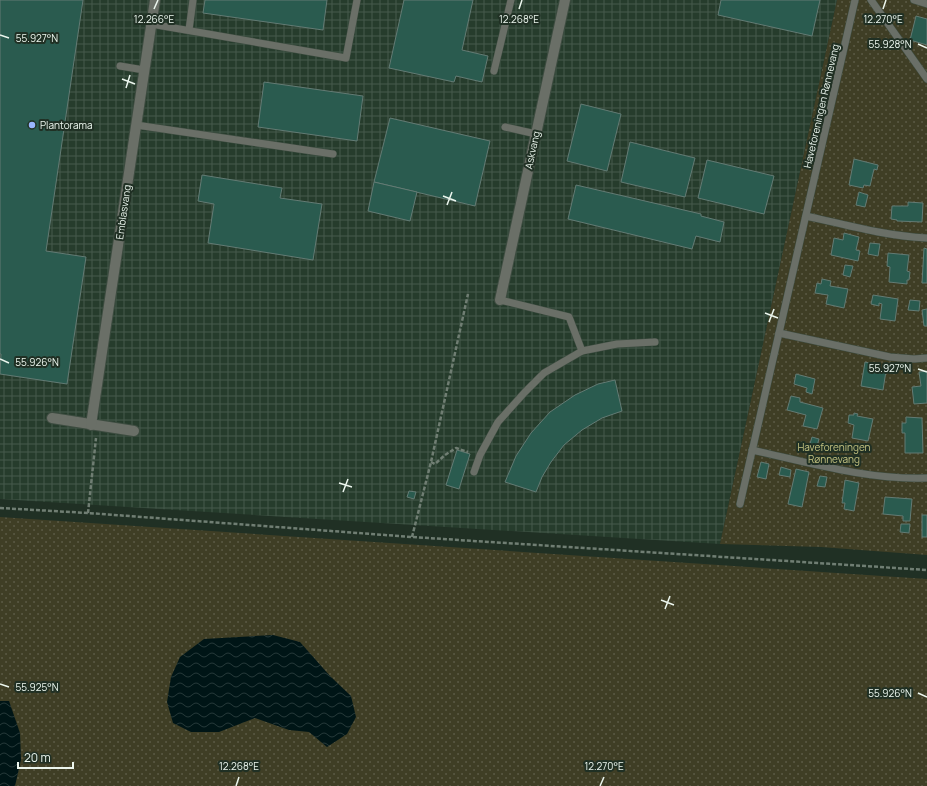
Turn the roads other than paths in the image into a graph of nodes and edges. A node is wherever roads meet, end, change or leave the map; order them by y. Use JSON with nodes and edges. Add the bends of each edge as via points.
{"nodes":[{"id":1,"x":155,"y":0,"type":"edge"},
{"id":2,"x":193,"y":0,"type":"edge"},
{"id":3,"x":357,"y":0,"type":"edge"},
{"id":4,"x":512,"y":0,"type":"edge"},
{"id":5,"x":565,"y":0,"type":"edge"},
{"id":6,"x":855,"y":0,"type":"edge"},
{"id":7,"x":871,"y":0,"type":"edge"},
{"id":8,"x":914,"y":0,"type":"edge"},
{"id":9,"x":927,"y":4,"type":"edge"},
{"id":10,"x":151,"y":24,"type":"junction"},
{"id":11,"x":189,"y":30,"type":"junction"},
{"id":12,"x":120,"y":66,"type":"dead end"},
{"id":13,"x":144,"y":70,"type":"junction"},
{"id":14,"x":494,"y":71,"type":"dead end"},
{"id":15,"x":927,"y":78,"type":"edge"},
{"id":16,"x":136,"y":125,"type":"junction"},
{"id":17,"x":505,"y":127,"type":"dead end"},
{"id":18,"x":536,"y":134,"type":"junction"},
{"id":19,"x":333,"y":154,"type":"dead end"},
{"id":20,"x":806,"y":216,"type":"junction"},
{"id":21,"x":927,"y":238,"type":"edge"},
{"id":22,"x":500,"y":300,"type":"joint"},
{"id":23,"x":779,"y":333,"type":"junction"},
{"id":24,"x":655,"y":342,"type":"dead end"},
{"id":25,"x":582,"y":351,"type":"junction"},
{"id":26,"x":927,"y":358,"type":"edge"},
{"id":27,"x":52,"y":418,"type":"dead end"},
{"id":28,"x":91,"y":424,"type":"junction"},
{"id":29,"x":134,"y":432,"type":"dead end"},
{"id":30,"x":752,"y":450,"type":"junction"},
{"id":31,"x":474,"y":472,"type":"dead end"},
{"id":32,"x":927,"y":478,"type":"edge"},
{"id":33,"x":740,"y":504,"type":"dead end"}],
"edges":[{"from":1,"to":10,"type":"street","name":"Emblasvang"},
{"from":2,"to":11,"type":"lane"},
{"from":3,"to":11,"type":"lane","via":[[346,58]]},
{"from":4,"to":14,"type":"lane"},
{"from":5,"to":18,"type":"street","name":"Askvang"},
{"from":6,"to":20,"type":"lane","name":"Haveforeningen Rønnevang"},
{"from":7,"to":15,"type":"lane"},
{"from":8,"to":9,"type":"lane"},
{"from":10,"to":11,"type":"lane"},
{"from":10,"to":13,"type":"street","name":"Emblasvang"},
{"from":12,"to":13,"type":"lane"},
{"from":13,"to":16,"type":"street","name":"Emblasvang"},
{"from":16,"to":19,"type":"lane"},
{"from":16,"to":28,"type":"street","name":"Emblasvang"},
{"from":17,"to":18,"type":"lane"},
{"from":18,"to":22,"type":"street","name":"Askvang"},
{"from":20,"to":21,"type":"lane","via":[[912,238]]},
{"from":20,"to":23,"type":"lane","name":"Haveforeningen Rønnevang"},
{"from":22,"to":25,"type":"lane","via":[[569,317]]},
{"from":23,"to":26,"type":"lane","via":[[890,357]]},
{"from":23,"to":30,"type":"lane","name":"Haveforeningen Rønnevang"},
{"from":24,"to":25,"type":"lane","via":[[617,344]]},
{"from":25,"to":31,"type":"lane","via":[[544,373],[498,422]]},
{"from":27,"to":28,"type":"street"},
{"from":28,"to":29,"type":"street"},
{"from":30,"to":32,"type":"lane","via":[[872,476]]},
{"from":30,"to":33,"type":"lane","name":"Haveforeningen Rønnevang"}]}
